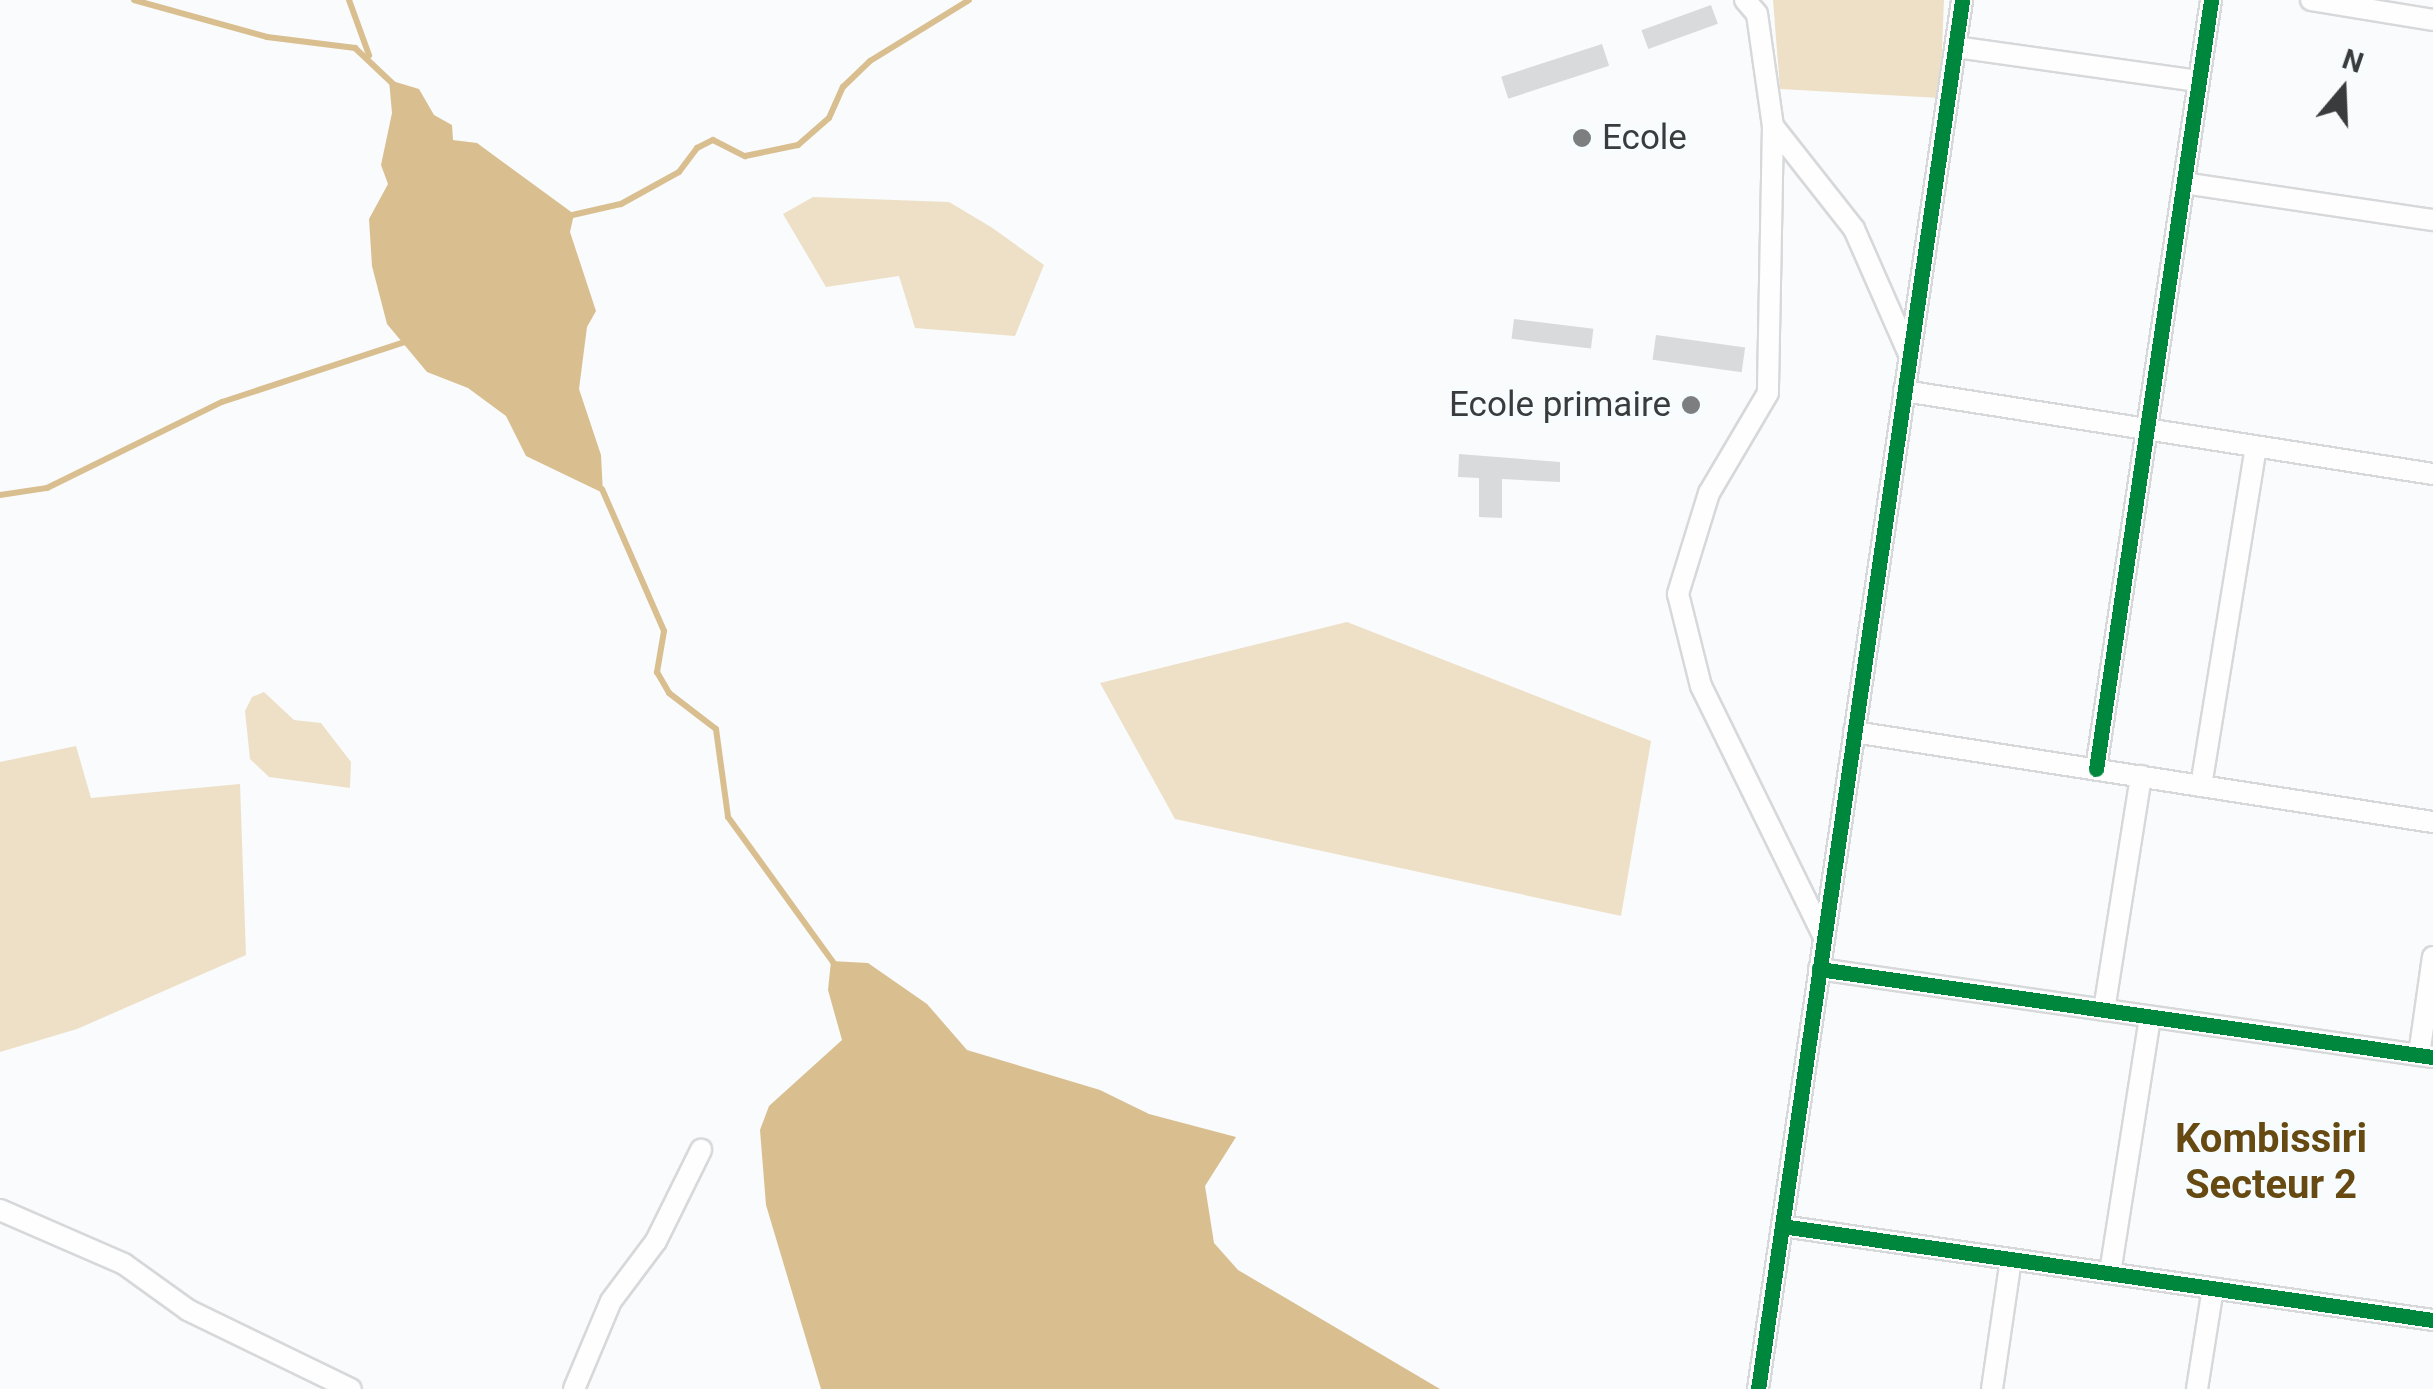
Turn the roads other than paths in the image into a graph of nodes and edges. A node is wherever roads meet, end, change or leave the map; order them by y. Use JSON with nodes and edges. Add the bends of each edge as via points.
{"nodes":[{"id":1,"x":1962,"y":0,"type":"edge"},
{"id":2,"x":2211,"y":0,"type":"edge"},
{"id":3,"x":2311,"y":0,"type":"edge"},
{"id":4,"x":1751,"y":5,"type":"edge"},
{"id":5,"x":2433,"y":20,"type":"edge"},
{"id":6,"x":1956,"y":47,"type":"junction"},
{"id":7,"x":2199,"y":81,"type":"junction"},
{"id":8,"x":1774,"y":126,"type":"junction"},
{"id":9,"x":2184,"y":183,"type":"junction"},
{"id":10,"x":2433,"y":220,"type":"edge"},
{"id":11,"x":1910,"y":356,"type":"junction"},
{"id":12,"x":1904,"y":392,"type":"junction"},
{"id":13,"x":2147,"y":429,"type":"junction"},
{"id":14,"x":2256,"y":446,"type":"junction"},
{"id":15,"x":2433,"y":474,"type":"edge"},
{"id":16,"x":1854,"y":732,"type":"junction"},
{"id":17,"x":2096,"y":769,"type":"junction"},
{"id":18,"x":2141,"y":776,"type":"junction"},
{"id":19,"x":2202,"y":786,"type":"junction"},
{"id":20,"x":2433,"y":822,"type":"edge"},
{"id":21,"x":1824,"y":936,"type":"junction"},
{"id":22,"x":2433,"y":957,"type":"edge"},
{"id":23,"x":1819,"y":969,"type":"junction"},
{"id":24,"x":2104,"y":1010,"type":"junction"},
{"id":25,"x":2150,"y":1017,"type":"junction"},
{"id":26,"x":2426,"y":1056,"type":"edge"},
{"id":27,"x":702,"y":1150,"type":"dead end"},
{"id":28,"x":0,"y":1210,"type":"edge"},
{"id":29,"x":1782,"y":1226,"type":"junction"},
{"id":30,"x":2012,"y":1259,"type":"junction"},
{"id":31,"x":2110,"y":1273,"type":"junction"},
{"id":32,"x":2213,"y":1288,"type":"junction"},
{"id":33,"x":2433,"y":1320,"type":"edge"},
{"id":34,"x":351,"y":1389,"type":"edge"},
{"id":35,"x":574,"y":1389,"type":"edge"},
{"id":36,"x":1758,"y":1389,"type":"edge"},
{"id":37,"x":1992,"y":1389,"type":"edge"},
{"id":38,"x":2197,"y":1389,"type":"edge"}],
"edges":[{"from":1,"to":6,"type":"street"},
{"from":2,"to":7,"type":"street"},
{"from":3,"to":5,"type":"street"},
{"from":4,"to":8,"type":"street"},
{"from":6,"to":7,"type":"street"},
{"from":6,"to":11,"type":"street"},
{"from":7,"to":9,"type":"street"},
{"from":8,"to":11,"type":"street","via":[[1854,229]]},
{"from":8,"to":21,"type":"street","via":[[1768,393],[1709,493],[1678,594],[1701,686]]},
{"from":9,"to":10,"type":"street"},
{"from":9,"to":13,"type":"street"},
{"from":11,"to":12,"type":"street"},
{"from":12,"to":13,"type":"street"},
{"from":12,"to":16,"type":"street"},
{"from":13,"to":14,"type":"street"},
{"from":13,"to":17,"type":"street"},
{"from":14,"to":15,"type":"street"},
{"from":14,"to":19,"type":"street"},
{"from":16,"to":17,"type":"street"},
{"from":16,"to":21,"type":"street"},
{"from":17,"to":18,"type":"street"},
{"from":18,"to":19,"type":"street"},
{"from":18,"to":24,"type":"street"},
{"from":19,"to":20,"type":"street"},
{"from":21,"to":23,"type":"street"},
{"from":22,"to":26,"type":"street"},
{"from":23,"to":24,"type":"street"},
{"from":23,"to":29,"type":"street"},
{"from":24,"to":25,"type":"street"},
{"from":25,"to":26,"type":"street"},
{"from":25,"to":31,"type":"street"},
{"from":27,"to":35,"type":"street","via":[[656,1242],[611,1300]]},
{"from":28,"to":34,"type":"street","via":[[124,1264],[188,1310]]},
{"from":29,"to":30,"type":"street"},
{"from":29,"to":36,"type":"street"},
{"from":30,"to":31,"type":"street"},
{"from":30,"to":37,"type":"street"},
{"from":31,"to":32,"type":"street"},
{"from":32,"to":33,"type":"street"},
{"from":32,"to":38,"type":"street"}]}
